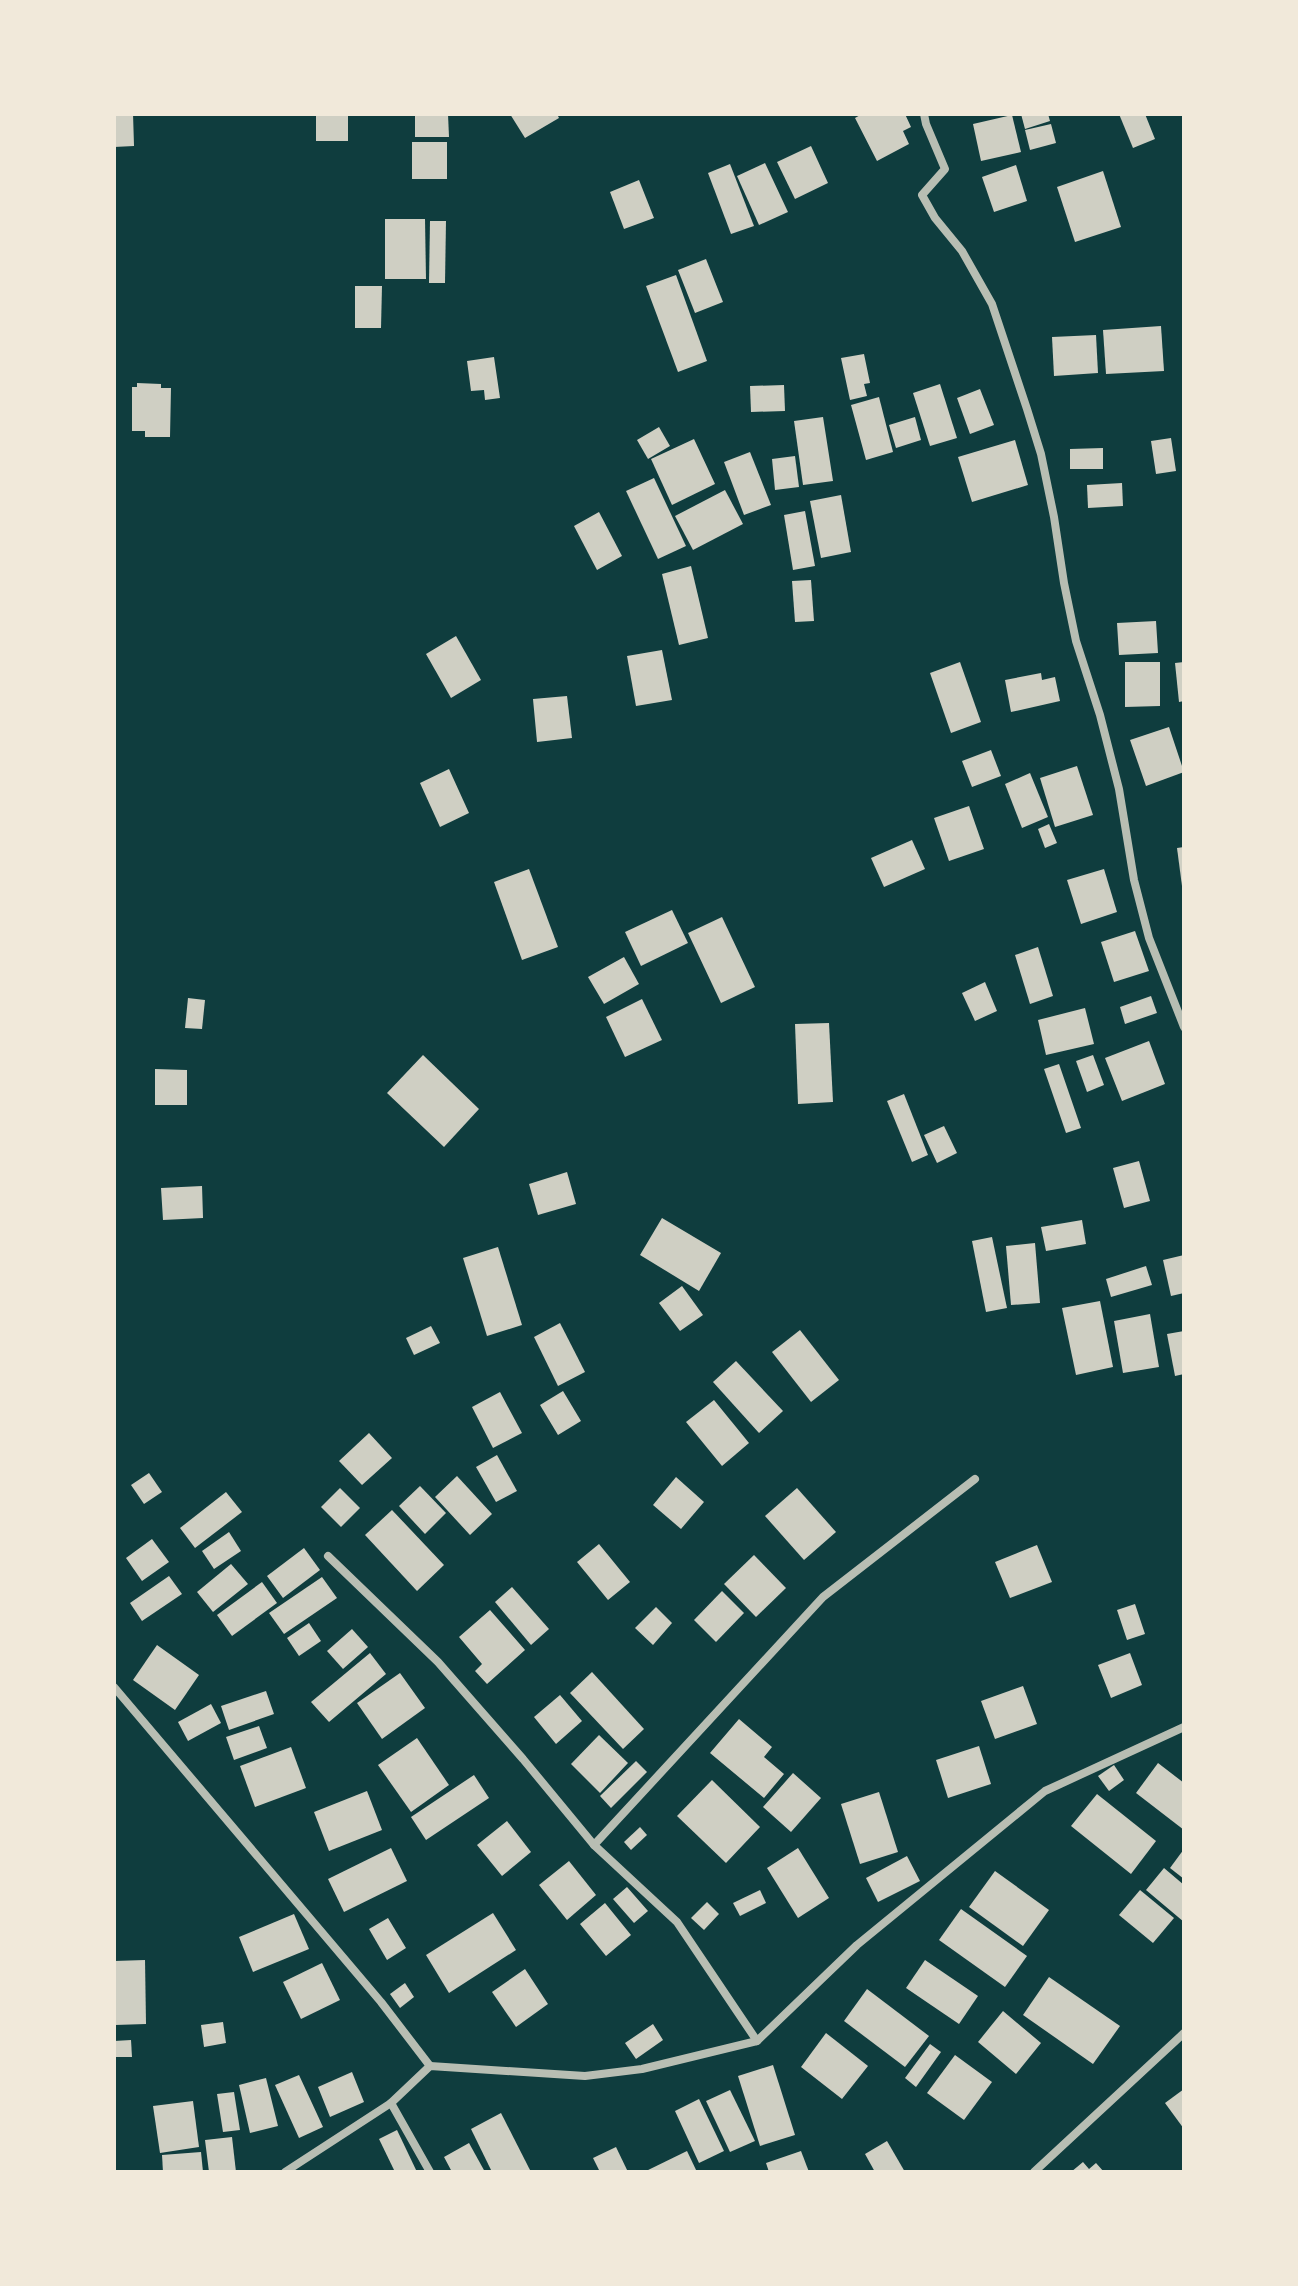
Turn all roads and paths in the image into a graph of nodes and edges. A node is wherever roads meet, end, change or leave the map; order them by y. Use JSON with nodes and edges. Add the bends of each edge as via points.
{"nodes":[{"id":1,"x":924,"y":114,"type":"edge"},
{"id":2,"x":1184,"y":1027,"type":"edge"},
{"id":3,"x":975,"y":1479,"type":"dead end"},
{"id":4,"x":328,"y":1556,"type":"dead end"},
{"id":5,"x":114,"y":1687,"type":"edge"},
{"id":6,"x":1184,"y":1727,"type":"edge"},
{"id":7,"x":594,"y":1845,"type":"junction"},
{"id":8,"x":1184,"y":2033,"type":"edge"},
{"id":9,"x":757,"y":2041,"type":"junction"},
{"id":10,"x":430,"y":2066,"type":"junction"},
{"id":11,"x":391,"y":2103,"type":"junction"},
{"id":12,"x":285,"y":2172,"type":"edge"},
{"id":13,"x":430,"y":2172,"type":"edge"},
{"id":14,"x":1034,"y":2172,"type":"edge"}],
"edges":[{"from":1,"to":2,"type":"street","via":[[945,169],[922,195],[992,304],[1027,409],[1041,454],[1076,641],[1119,789],[1134,880],[1149,938]]},
{"from":3,"to":7,"type":"street","via":[[823,1597]]},
{"from":4,"to":7,"type":"street","via":[[438,1662]]},
{"from":5,"to":10,"type":"street"},
{"from":6,"to":9,"type":"street","via":[[1045,1791],[857,1945]]},
{"from":7,"to":9,"type":"street","via":[[677,1922]]},
{"from":8,"to":14,"type":"street"},
{"from":9,"to":10,"type":"street","via":[[642,2069],[585,2076]]},
{"from":10,"to":11,"type":"street"},
{"from":11,"to":12,"type":"street"},
{"from":11,"to":13,"type":"street"}]}
